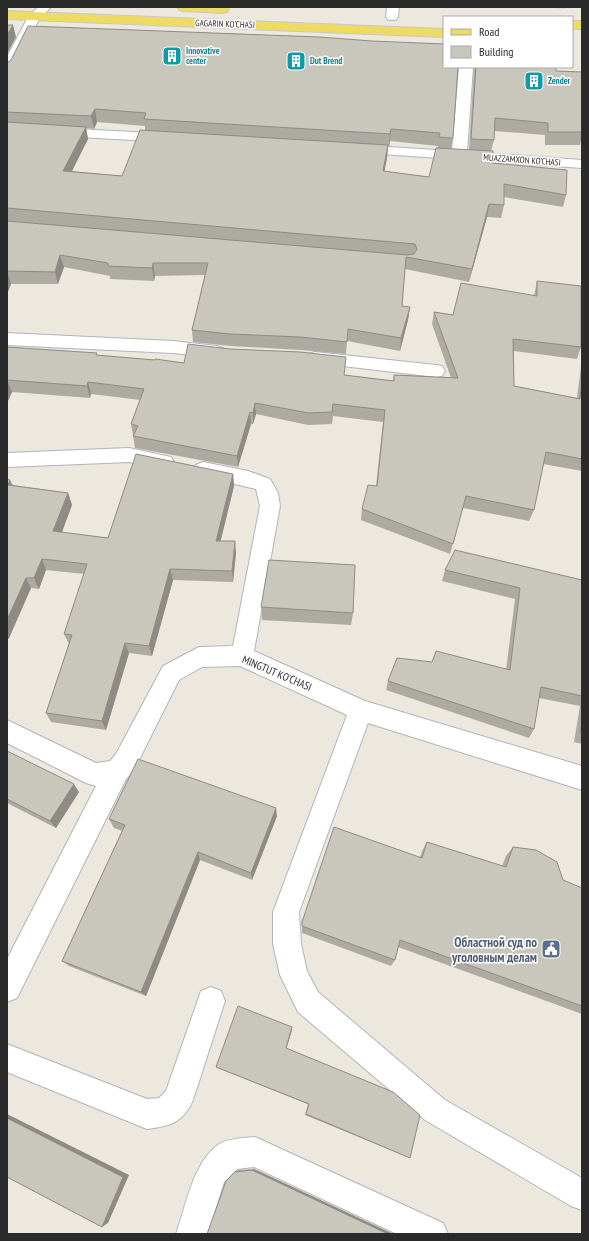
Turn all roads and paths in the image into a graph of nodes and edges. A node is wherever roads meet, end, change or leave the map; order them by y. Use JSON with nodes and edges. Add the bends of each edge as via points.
{"nodes":[{"id":1,"x":46,"y":7,"type":"edge"},
{"id":2,"x":182,"y":7,"type":"edge"},
{"id":3,"x":237,"y":10,"type":"dead end"},
{"id":4,"x":393,"y":12,"type":"edge"},
{"id":5,"x":7,"y":15,"type":"edge"},
{"id":6,"x":377,"y":16,"type":"dead end"},
{"id":7,"x":34,"y":17,"type":"junction"},
{"id":8,"x":407,"y":17,"type":"dead end"},
{"id":9,"x":443,"y":33,"type":"edge"},
{"id":10,"x":466,"y":68,"type":"edge"},
{"id":11,"x":7,"y":70,"type":"edge"},
{"id":12,"x":7,"y":129,"type":"edge"},
{"id":13,"x":183,"y":139,"type":"edge"},
{"id":14,"x":341,"y":148,"type":"edge"},
{"id":15,"x":459,"y":155,"type":"junction"},
{"id":16,"x":582,"y":164,"type":"edge"},
{"id":17,"x":7,"y":339,"type":"edge"},
{"id":18,"x":231,"y":354,"type":"edge"},
{"id":19,"x":300,"y":357,"type":"edge"},
{"id":20,"x":436,"y":371,"type":"dead end"},
{"id":21,"x":7,"y":460,"type":"edge"},
{"id":22,"x":242,"y":656,"type":"junction"},
{"id":23,"x":361,"y":710,"type":"junction"},
{"id":24,"x":7,"y":731,"type":"edge"},
{"id":25,"x":117,"y":771,"type":"junction"},
{"id":26,"x":582,"y":778,"type":"edge"},
{"id":27,"x":7,"y":988,"type":"edge"},
{"id":28,"x":211,"y":1001,"type":"dead end"},
{"id":29,"x":7,"y":1058,"type":"edge"},
{"id":30,"x":582,"y":1195,"type":"edge"},
{"id":31,"x":192,"y":1234,"type":"edge"},
{"id":32,"x":432,"y":1234,"type":"edge"}],
"edges":[{"from":1,"to":7,"type":"street"},
{"from":2,"to":3,"type":"main road","name":"GAGARIN KO'CHASI"},
{"from":4,"to":6,"type":"main road"},
{"from":4,"to":8,"type":"main road"},
{"from":5,"to":7,"type":"main road","name":"GAGARIN KO'CHASI"},
{"from":7,"to":9,"type":"main road","name":"GAGARIN KO'CHASI"},
{"from":7,"to":11,"type":"street"},
{"from":10,"to":15,"type":"street"},
{"from":12,"to":13,"type":"street"},
{"from":14,"to":15,"type":"street","name":"MUAZZAMXON KO'CHASI"},
{"from":15,"to":16,"type":"street","name":"MUAZZAMXON KO'CHASI"},
{"from":17,"to":18,"type":"street","via":[[173,347]]},
{"from":19,"to":20,"type":"street"},
{"from":21,"to":22,"type":"street","via":[[129,455],[248,478],[263,484],[270,506]]},
{"from":22,"to":23,"type":"street","name":"MINGTUT KO'CHASI"},
{"from":22,"to":25,"type":"street","name":"MINGTUT KO'CHASI","via":[[199,657],[171,673],[125,762]]},
{"from":23,"to":26,"type":"street","name":"MINGTUT KO'CHASI"},
{"from":23,"to":30,"type":"street","via":[[286,912],[287,944],[294,975],[308,1002],[435,1110]]},
{"from":24,"to":25,"type":"street","via":[[95,774]]},
{"from":25,"to":27,"type":"street","name":"MINGTUT KO'CHASI"},
{"from":28,"to":29,"type":"street","via":[[178,1100],[166,1112],[147,1114]]},
{"from":31,"to":32,"type":"street","via":[[212,1173],[230,1155],[255,1152]]}]}
